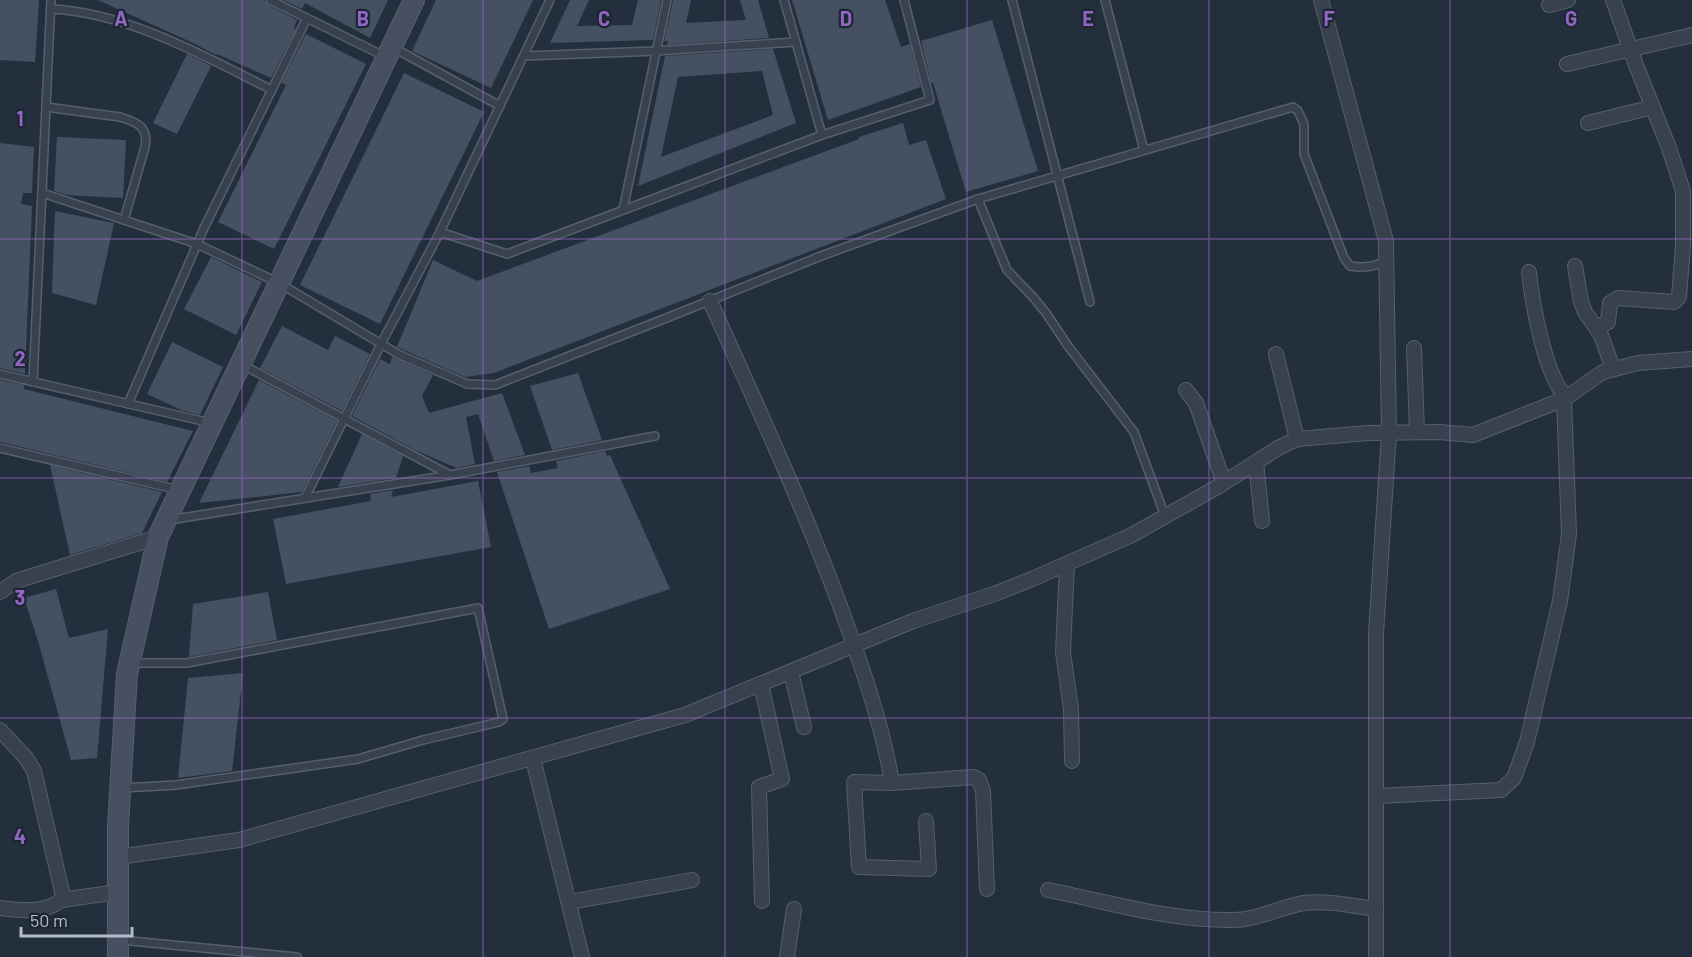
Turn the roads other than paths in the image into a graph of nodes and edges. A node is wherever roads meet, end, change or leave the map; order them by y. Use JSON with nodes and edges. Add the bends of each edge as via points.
{"nodes":[{"id":1,"x":51,"y":0,"type":"edge"},
{"id":2,"x":270,"y":0,"type":"edge"},
{"id":3,"x":414,"y":0,"type":"edge"},
{"id":4,"x":550,"y":0,"type":"edge"},
{"id":5,"x":667,"y":0,"type":"edge"},
{"id":6,"x":784,"y":0,"type":"edge"},
{"id":7,"x":904,"y":0,"type":"edge"},
{"id":8,"x":1012,"y":0,"type":"edge"},
{"id":9,"x":1105,"y":0,"type":"edge"},
{"id":10,"x":1321,"y":0,"type":"edge"},
{"id":11,"x":1568,"y":0,"type":"edge"},
{"id":12,"x":1613,"y":0,"type":"edge"},
{"id":13,"x":1549,"y":5,"type":"dead end"},
{"id":14,"x":51,"y":9,"type":"junction"},
{"id":15,"x":307,"y":18,"type":"junction"},
{"id":16,"x":1692,"y":35,"type":"edge"},
{"id":17,"x":796,"y":42,"type":"junction"},
{"id":18,"x":1630,"y":49,"type":"junction"},
{"id":19,"x":656,"y":51,"type":"junction"},
{"id":20,"x":389,"y":52,"type":"junction"},
{"id":21,"x":524,"y":56,"type":"junction"},
{"id":22,"x":1567,"y":64,"type":"dead end"},
{"id":23,"x":272,"y":90,"type":"junction"},
{"id":24,"x":500,"y":106,"type":"junction"},
{"id":25,"x":46,"y":107,"type":"junction"},
{"id":26,"x":1653,"y":107,"type":"junction"},
{"id":27,"x":1588,"y":123,"type":"dead end"},
{"id":28,"x":822,"y":135,"type":"junction"},
{"id":29,"x":1144,"y":150,"type":"junction"},
{"id":30,"x":1057,"y":176,"type":"junction"},
{"id":31,"x":42,"y":193,"type":"junction"},
{"id":32,"x":978,"y":199,"type":"junction"},
{"id":33,"x":623,"y":210,"type":"junction"},
{"id":34,"x":124,"y":220,"type":"junction"},
{"id":35,"x":440,"y":232,"type":"junction"},
{"id":36,"x":197,"y":244,"type":"junction"},
{"id":37,"x":1386,"y":261,"type":"junction"},
{"id":38,"x":1575,"y":266,"type":"dead end"},
{"id":39,"x":1529,"y":272,"type":"dead end"},
{"id":40,"x":279,"y":283,"type":"junction"},
{"id":41,"x":710,"y":301,"type":"junction"},
{"id":42,"x":1090,"y":303,"type":"dead end"},
{"id":43,"x":1596,"y":328,"type":"junction"},
{"id":44,"x":381,"y":344,"type":"junction"},
{"id":45,"x":1414,"y":348,"type":"dead end"},
{"id":46,"x":1276,"y":354,"type":"dead end"},
{"id":47,"x":1692,"y":359,"type":"edge"},
{"id":48,"x":241,"y":364,"type":"junction"},
{"id":49,"x":1613,"y":369,"type":"junction"},
{"id":50,"x":0,"y":374,"type":"edge"},
{"id":51,"x":33,"y":382,"type":"junction"},
{"id":52,"x":1186,"y":390,"type":"dead end"},
{"id":53,"x":1565,"y":398,"type":"junction"},
{"id":54,"x":128,"y":404,"type":"junction"},
{"id":55,"x":344,"y":418,"type":"junction"},
{"id":56,"x":212,"y":424,"type":"junction"},
{"id":57,"x":1417,"y":432,"type":"junction"},
{"id":58,"x":1389,"y":433,"type":"junction"},
{"id":59,"x":655,"y":436,"type":"dead end"},
{"id":60,"x":1297,"y":439,"type":"junction"},
{"id":61,"x":0,"y":448,"type":"edge"},
{"id":62,"x":1256,"y":462,"type":"junction"},
{"id":63,"x":450,"y":475,"type":"junction"},
{"id":64,"x":1224,"y":483,"type":"junction"},
{"id":65,"x":180,"y":491,"type":"junction"},
{"id":66,"x":305,"y":498,"type":"junction"},
{"id":67,"x":1165,"y":516,"type":"junction"},
{"id":68,"x":1262,"y":521,"type":"dead end"},
{"id":69,"x":162,"y":529,"type":"junction"},
{"id":70,"x":1067,"y":564,"type":"junction"},
{"id":71,"x":0,"y":592,"type":"edge"},
{"id":72,"x":854,"y":645,"type":"junction"},
{"id":73,"x":129,"y":663,"type":"junction"},
{"id":74,"x":791,"y":672,"type":"junction"},
{"id":75,"x":761,"y":684,"type":"junction"},
{"id":76,"x":804,"y":727,"type":"dead end"},
{"id":77,"x":0,"y":730,"type":"edge"},
{"id":78,"x":533,"y":759,"type":"junction"},
{"id":79,"x":1072,"y":761,"type":"dead end"},
{"id":80,"x":892,"y":783,"type":"junction"},
{"id":81,"x":120,"y":789,"type":"junction"},
{"id":82,"x":1377,"y":796,"type":"junction"},
{"id":83,"x":926,"y":821,"type":"dead end"},
{"id":84,"x":118,"y":856,"type":"junction"},
{"id":85,"x":692,"y":880,"type":"dead end"},
{"id":86,"x":987,"y":889,"type":"dead end"},
{"id":87,"x":1048,"y":890,"type":"dead end"},
{"id":88,"x":118,"y":892,"type":"junction"},
{"id":89,"x":64,"y":900,"type":"junction"},
{"id":90,"x":762,"y":901,"type":"dead end"},
{"id":91,"x":569,"y":902,"type":"junction"},
{"id":92,"x":0,"y":908,"type":"edge"},
{"id":93,"x":794,"y":909,"type":"dead end"},
{"id":94,"x":1376,"y":909,"type":"junction"},
{"id":95,"x":118,"y":948,"type":"edge"},
{"id":96,"x":297,"y":957,"type":"edge"},
{"id":97,"x":582,"y":957,"type":"edge"},
{"id":98,"x":787,"y":957,"type":"edge"},
{"id":99,"x":1376,"y":957,"type":"edge"}],
"edges":[{"from":1,"to":14,"type":"lane"},
{"from":2,"to":15,"type":"lane"},
{"from":3,"to":20,"type":"street"},
{"from":4,"to":21,"type":"lane"},
{"from":5,"to":19,"type":"lane"},
{"from":6,"to":17,"type":"lane"},
{"from":7,"to":28,"type":"lane","via":[[930,100]]},
{"from":8,"to":30,"type":"lane"},
{"from":9,"to":29,"type":"lane"},
{"from":10,"to":37,"type":"street","via":[[1386,241]]},
{"from":11,"to":13,"type":"street"},
{"from":12,"to":18,"type":"street"},
{"from":14,"to":23,"type":"lane","via":[[69,9],[154,34]]},
{"from":14,"to":25,"type":"lane"},
{"from":15,"to":20,"type":"lane"},
{"from":15,"to":23,"type":"lane"},
{"from":16,"to":18,"type":"street"},
{"from":17,"to":19,"type":"lane"},
{"from":17,"to":28,"type":"lane"},
{"from":18,"to":22,"type":"street"},
{"from":18,"to":26,"type":"street"},
{"from":19,"to":21,"type":"lane"},
{"from":19,"to":33,"type":"lane"},
{"from":20,"to":24,"type":"lane"},
{"from":20,"to":40,"type":"street"},
{"from":21,"to":24,"type":"lane"},
{"from":23,"to":36,"type":"lane"},
{"from":24,"to":35,"type":"lane"},
{"from":25,"to":31,"type":"lane"},
{"from":25,"to":34,"type":"lane","via":[[120,117],[145,130],[148,135]]},
{"from":26,"to":27,"type":"street"},
{"from":26,"to":43,"type":"street","via":[[1683,191],[1679,297],[1674,302],[1618,298],[1610,303],[1608,322]]},
{"from":28,"to":33,"type":"lane"},
{"from":29,"to":30,"type":"lane"},
{"from":29,"to":37,"type":"lane","via":[[1293,106],[1304,124],[1304,154],[1344,258],[1350,266],[1364,268]]},
{"from":30,"to":32,"type":"lane"},
{"from":30,"to":42,"type":"lane"},
{"from":31,"to":34,"type":"lane"},
{"from":31,"to":51,"type":"lane"},
{"from":32,"to":41,"type":"lane"},
{"from":32,"to":67,"type":"lane","via":[[1006,270],[1034,297],[1134,432]]},
{"from":33,"to":35,"type":"lane","via":[[507,254]]},
{"from":34,"to":36,"type":"lane"},
{"from":35,"to":44,"type":"lane"},
{"from":36,"to":40,"type":"lane"},
{"from":36,"to":54,"type":"lane"},
{"from":37,"to":58,"type":"street"},
{"from":38,"to":43,"type":"street","via":[[1581,302]]},
{"from":39,"to":53,"type":"street","via":[[1545,355]]},
{"from":40,"to":44,"type":"lane"},
{"from":40,"to":48,"type":"street"},
{"from":41,"to":44,"type":"lane","via":[[495,385],[467,384]]},
{"from":41,"to":72,"type":"street","via":[[814,537]]},
{"from":43,"to":49,"type":"street"},
{"from":44,"to":55,"type":"lane"},
{"from":45,"to":57,"type":"street"},
{"from":46,"to":60,"type":"street"},
{"from":47,"to":49,"type":"street"},
{"from":48,"to":55,"type":"lane"},
{"from":48,"to":56,"type":"street"},
{"from":49,"to":53,"type":"street"},
{"from":50,"to":51,"type":"lane"},
{"from":51,"to":54,"type":"lane"},
{"from":52,"to":64,"type":"street","via":[[1196,403]]},
{"from":53,"to":57,"type":"street","via":[[1473,435]]},
{"from":53,"to":82,"type":"street","via":[[1569,534],[1557,612],[1527,742],[1514,778],[1501,790]]},
{"from":54,"to":56,"type":"lane"},
{"from":55,"to":63,"type":"lane"},
{"from":55,"to":66,"type":"lane"},
{"from":56,"to":65,"type":"street"},
{"from":57,"to":58,"type":"street"},
{"from":58,"to":60,"type":"street"},
{"from":58,"to":82,"type":"street","via":[[1376,633]]},
{"from":59,"to":63,"type":"lane"},
{"from":60,"to":62,"type":"street"},
{"from":61,"to":65,"type":"lane"},
{"from":62,"to":64,"type":"street"},
{"from":62,"to":68,"type":"street"},
{"from":63,"to":66,"type":"lane"},
{"from":64,"to":67,"type":"street"},
{"from":65,"to":69,"type":"street"},
{"from":66,"to":69,"type":"lane"},
{"from":67,"to":70,"type":"street"},
{"from":69,"to":71,"type":"street","via":[[16,581]]},
{"from":69,"to":73,"type":"street"},
{"from":70,"to":72,"type":"street"},
{"from":70,"to":79,"type":"street","via":[[1064,652]]},
{"from":72,"to":74,"type":"street"},
{"from":72,"to":80,"type":"street","via":[[887,751]]},
{"from":73,"to":81,"type":"street"},
{"from":73,"to":81,"type":"lane","via":[[187,663],[478,608],[503,719],[358,759],[176,785]]},
{"from":74,"to":75,"type":"street"},
{"from":74,"to":76,"type":"street"},
{"from":75,"to":78,"type":"street","via":[[685,715]]},
{"from":75,"to":90,"type":"street","via":[[782,779],[759,787]]},
{"from":77,"to":89,"type":"street","via":[[34,771]]},
{"from":78,"to":84,"type":"street","via":[[238,840]]},
{"from":78,"to":91,"type":"street"},
{"from":80,"to":83,"type":"street","via":[[854,782],[859,867],[929,869]]},
{"from":80,"to":86,"type":"street","via":[[973,777],[979,780],[983,791]]},
{"from":81,"to":84,"type":"street"},
{"from":82,"to":94,"type":"street"},
{"from":84,"to":88,"type":"street"},
{"from":85,"to":91,"type":"street"},
{"from":87,"to":94,"type":"street","via":[[1194,918],[1251,918],[1318,902]]},
{"from":88,"to":89,"type":"street"},
{"from":88,"to":95,"type":"street"},
{"from":89,"to":92,"type":"street","via":[[55,906],[27,911]]},
{"from":91,"to":97,"type":"street"},
{"from":93,"to":98,"type":"street"},
{"from":94,"to":99,"type":"street"},
{"from":95,"to":96,"type":"lane"}]}
